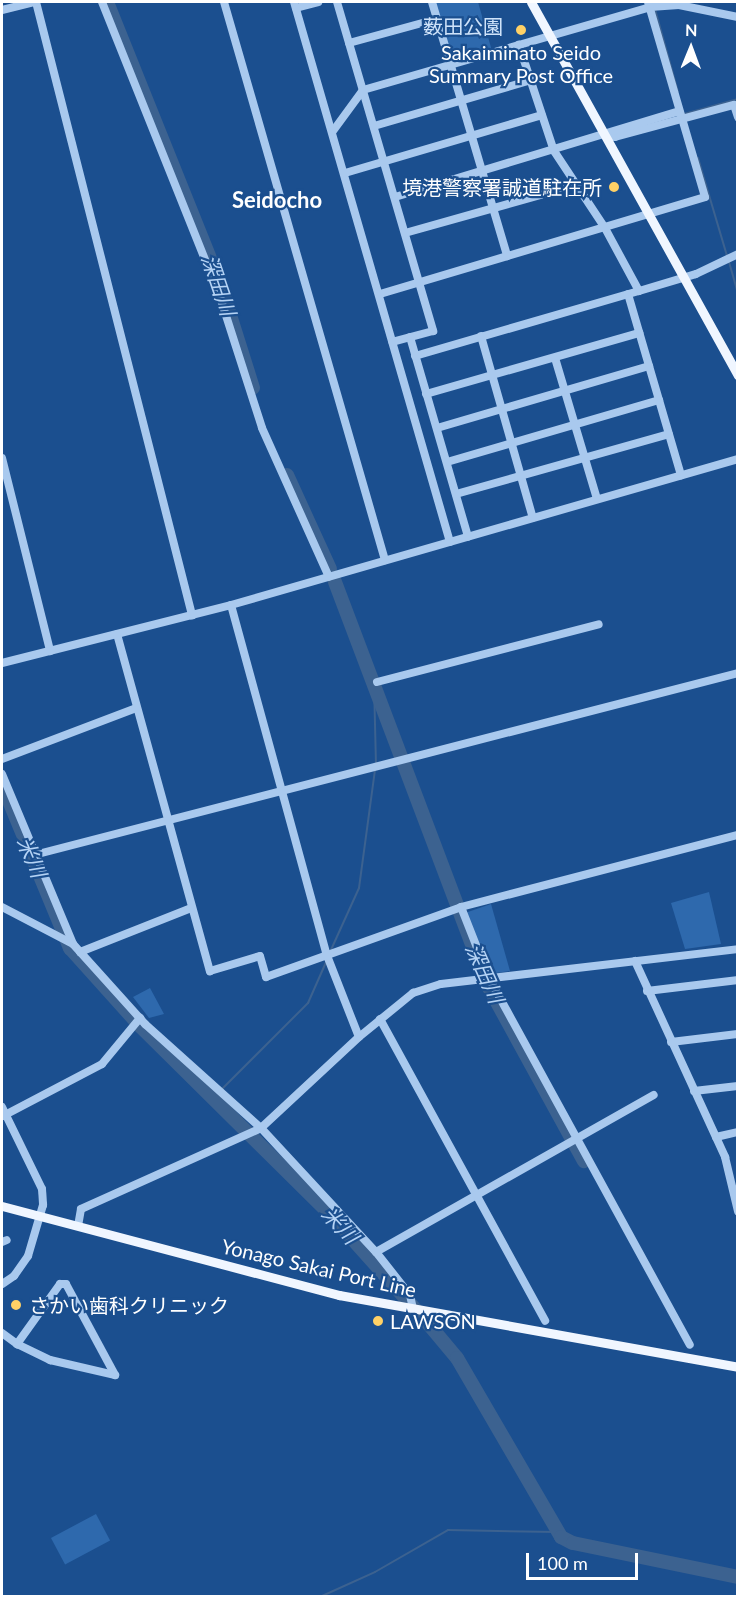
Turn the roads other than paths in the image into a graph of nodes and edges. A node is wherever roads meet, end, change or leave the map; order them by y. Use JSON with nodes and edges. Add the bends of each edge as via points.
{"nodes":[{"id":1,"x":35,"y":2,"type":"edge"},
{"id":2,"x":102,"y":2,"type":"edge"},
{"id":3,"x":224,"y":2,"type":"edge"},
{"id":4,"x":318,"y":2,"type":"edge"},
{"id":5,"x":337,"y":2,"type":"edge"},
{"id":6,"x":432,"y":2,"type":"edge"},
{"id":7,"x":531,"y":2,"type":"edge"},
{"id":8,"x":295,"y":4,"type":"edge"},
{"id":9,"x":651,"y":5,"type":"edge"},
{"id":10,"x":2,"y":10,"type":"edge"},
{"id":11,"x":738,"y":17,"type":"edge"},
{"id":12,"x":437,"y":19,"type":"junction"},
{"id":13,"x":550,"y":36,"type":"junction"},
{"id":14,"x":349,"y":43,"type":"junction"},
{"id":15,"x":519,"y":45,"type":"junction"},
{"id":16,"x":451,"y":65,"type":"junction"},
{"id":17,"x":531,"y":80,"type":"junction"},
{"id":18,"x":363,"y":90,"type":"junction"},
{"id":19,"x":461,"y":100,"type":"junction"},
{"id":20,"x":542,"y":115,"type":"junction"},
{"id":21,"x":680,"y":115,"type":"junction"},
{"id":22,"x":738,"y":117,"type":"edge"},
{"id":23,"x":374,"y":126,"type":"junction"},
{"id":24,"x":333,"y":131,"type":"junction"},
{"id":25,"x":605,"y":135,"type":"junction"},
{"id":26,"x":471,"y":137,"type":"junction"},
{"id":27,"x":554,"y":151,"type":"junction"},
{"id":28,"x":385,"y":163,"type":"junction"},
{"id":29,"x":482,"y":172,"type":"junction"},
{"id":30,"x":345,"y":173,"type":"junction"},
{"id":31,"x":576,"y":185,"type":"junction"},
{"id":32,"x":395,"y":197,"type":"junction"},
{"id":33,"x":492,"y":208,"type":"junction"},
{"id":34,"x":648,"y":215,"type":"junction"},
{"id":35,"x":605,"y":228,"type":"junction"},
{"id":36,"x":405,"y":233,"type":"junction"},
{"id":37,"x":738,"y":254,"type":"edge"},
{"id":38,"x":507,"y":256,"type":"junction"},
{"id":39,"x":683,"y":278,"type":"junction"},
{"id":40,"x":419,"y":283,"type":"junction"},
{"id":41,"x":639,"y":291,"type":"junction"},
{"id":42,"x":380,"y":294,"type":"junction"},
{"id":43,"x":628,"y":294,"type":"junction"},
{"id":44,"x":639,"y":333,"type":"junction"},
{"id":45,"x":481,"y":336,"type":"junction"},
{"id":46,"x":410,"y":337,"type":"junction"},
{"id":47,"x":392,"y":342,"type":"junction"},
{"id":48,"x":415,"y":356,"type":"junction"},
{"id":49,"x":555,"y":358,"type":"junction"},
{"id":50,"x":649,"y":366,"type":"junction"},
{"id":51,"x":738,"y":375,"type":"edge"},
{"id":52,"x":492,"y":376,"type":"junction"},
{"id":53,"x":565,"y":391,"type":"junction"},
{"id":54,"x":426,"y":394,"type":"junction"},
{"id":55,"x":659,"y":400,"type":"junction"},
{"id":56,"x":502,"y":410,"type":"junction"},
{"id":57,"x":575,"y":424,"type":"junction"},
{"id":58,"x":437,"y":428,"type":"junction"},
{"id":59,"x":669,"y":434,"type":"junction"},
{"id":60,"x":511,"y":443,"type":"junction"},
{"id":61,"x":2,"y":458,"type":"edge"},
{"id":62,"x":585,"y":458,"type":"junction"},
{"id":63,"x":738,"y":459,"type":"edge"},
{"id":64,"x":447,"y":462,"type":"junction"},
{"id":65,"x":681,"y":475,"type":"junction"},
{"id":66,"x":521,"y":476,"type":"junction"},
{"id":67,"x":456,"y":494,"type":"junction"},
{"id":68,"x":597,"y":499,"type":"junction"},
{"id":69,"x":533,"y":518,"type":"junction"},
{"id":70,"x":468,"y":537,"type":"junction"},
{"id":71,"x":450,"y":542,"type":"junction"},
{"id":72,"x":385,"y":560,"type":"junction"},
{"id":73,"x":329,"y":577,"type":"junction"},
{"id":74,"x":231,"y":605,"type":"junction"},
{"id":75,"x":192,"y":615,"type":"junction"},
{"id":76,"x":599,"y":624,"type":"dead end"},
{"id":77,"x":117,"y":634,"type":"junction"},
{"id":78,"x":50,"y":651,"type":"junction"},
{"id":79,"x":2,"y":663,"type":"edge"},
{"id":80,"x":738,"y":673,"type":"edge"},
{"id":81,"x":377,"y":682,"type":"dead end"},
{"id":82,"x":136,"y":708,"type":"junction"},
{"id":83,"x":2,"y":759,"type":"edge"},
{"id":84,"x":2,"y":774,"type":"edge"},
{"id":85,"x":282,"y":792,"type":"junction"},
{"id":86,"x":6,"y":796,"type":"edge"},
{"id":87,"x":167,"y":822,"type":"junction"},
{"id":88,"x":738,"y":835,"type":"edge"},
{"id":89,"x":34,"y":855,"type":"junction"},
{"id":90,"x":2,"y":907,"type":"edge"},
{"id":91,"x":462,"y":907,"type":"junction"},
{"id":92,"x":191,"y":908,"type":"junction"},
{"id":93,"x":73,"y":944,"type":"junction"},
{"id":94,"x":738,"y":949,"type":"edge"},
{"id":95,"x":80,"y":951,"type":"junction"},
{"id":96,"x":326,"y":953,"type":"junction"},
{"id":97,"x":635,"y":961,"type":"junction"},
{"id":98,"x":489,"y":978,"type":"junction"},
{"id":99,"x":738,"y":980,"type":"edge"},
{"id":100,"x":647,"y":991,"type":"junction"},
{"id":101,"x":140,"y":1018,"type":"junction"},
{"id":102,"x":380,"y":1019,"type":"junction"},
{"id":103,"x":738,"y":1034,"type":"edge"},
{"id":104,"x":359,"y":1037,"type":"junction"},
{"id":105,"x":671,"y":1042,"type":"junction"},
{"id":106,"x":738,"y":1086,"type":"edge"},
{"id":107,"x":694,"y":1091,"type":"junction"},
{"id":108,"x":654,"y":1095,"type":"dead end"},
{"id":109,"x":3,"y":1113,"type":"edge"},
{"id":110,"x":261,"y":1128,"type":"junction"},
{"id":111,"x":738,"y":1132,"type":"edge"},
{"id":112,"x":716,"y":1137,"type":"junction"},
{"id":113,"x":576,"y":1139,"type":"junction"},
{"id":114,"x":728,"y":1174,"type":"junction"},
{"id":115,"x":738,"y":1174,"type":"edge"},
{"id":116,"x":476,"y":1194,"type":"junction"},
{"id":117,"x":2,"y":1206,"type":"edge"},
{"id":118,"x":738,"y":1211,"type":"edge"},
{"id":119,"x":41,"y":1216,"type":"junction"},
{"id":120,"x":78,"y":1226,"type":"junction"},
{"id":121,"x":376,"y":1252,"type":"junction"},
{"id":122,"x":2,"y":1284,"type":"edge"},
{"id":123,"x":413,"y":1310,"type":"junction"},
{"id":124,"x":545,"y":1321,"type":"dead end"},
{"id":125,"x":2,"y":1333,"type":"edge"},
{"id":126,"x":17,"y":1344,"type":"junction"},
{"id":127,"x":690,"y":1345,"type":"dead end"},
{"id":128,"x":738,"y":1367,"type":"edge"}],
"edges":[{"from":1,"to":10,"type":"street"},
{"from":1,"to":75,"type":"street"},
{"from":2,"to":73,"type":"street","via":[[221,300],[262,428]]},
{"from":3,"to":72,"type":"street"},
{"from":4,"to":8,"type":"street"},
{"from":5,"to":14,"type":"street"},
{"from":6,"to":12,"type":"street"},
{"from":7,"to":13,"type":"main road"},
{"from":8,"to":24,"type":"street"},
{"from":9,"to":11,"type":"street","via":[[679,5]]},
{"from":9,"to":13,"type":"street"},
{"from":9,"to":21,"type":"street"},
{"from":12,"to":14,"type":"street"},
{"from":12,"to":16,"type":"street"},
{"from":13,"to":15,"type":"street"},
{"from":13,"to":25,"type":"main road"},
{"from":14,"to":18,"type":"street"},
{"from":15,"to":16,"type":"street"},
{"from":15,"to":17,"type":"street"},
{"from":16,"to":18,"type":"street"},
{"from":16,"to":19,"type":"street"},
{"from":17,"to":19,"type":"street"},
{"from":17,"to":20,"type":"street"},
{"from":18,"to":23,"type":"street"},
{"from":18,"to":24,"type":"street"},
{"from":19,"to":23,"type":"street"},
{"from":19,"to":26,"type":"street"},
{"from":20,"to":26,"type":"street"},
{"from":20,"to":27,"type":"street"},
{"from":21,"to":22,"type":"street","via":[[734,105]]},
{"from":21,"to":25,"type":"street"},
{"from":21,"to":34,"type":"street","via":[[705,197]]},
{"from":23,"to":28,"type":"street"},
{"from":24,"to":30,"type":"street"},
{"from":25,"to":27,"type":"street"},
{"from":25,"to":34,"type":"main road"},
{"from":26,"to":28,"type":"street"},
{"from":26,"to":29,"type":"street"},
{"from":27,"to":29,"type":"street"},
{"from":27,"to":31,"type":"street"},
{"from":28,"to":30,"type":"street"},
{"from":28,"to":32,"type":"street"},
{"from":29,"to":32,"type":"street"},
{"from":29,"to":33,"type":"street"},
{"from":30,"to":42,"type":"street"},
{"from":31,"to":33,"type":"street"},
{"from":31,"to":35,"type":"street"},
{"from":32,"to":36,"type":"street"},
{"from":33,"to":36,"type":"street"},
{"from":33,"to":38,"type":"street"},
{"from":34,"to":35,"type":"street"},
{"from":34,"to":39,"type":"main road"},
{"from":35,"to":38,"type":"street"},
{"from":35,"to":41,"type":"street"},
{"from":36,"to":40,"type":"street"},
{"from":37,"to":39,"type":"street"},
{"from":38,"to":40,"type":"street"},
{"from":39,"to":41,"type":"street"},
{"from":39,"to":51,"type":"main road"},
{"from":40,"to":42,"type":"street"},
{"from":40,"to":46,"type":"street","via":[[433,331]]},
{"from":41,"to":43,"type":"street"},
{"from":42,"to":47,"type":"street"},
{"from":43,"to":44,"type":"street"},
{"from":43,"to":45,"type":"street"},
{"from":44,"to":49,"type":"street"},
{"from":44,"to":50,"type":"street"},
{"from":45,"to":48,"type":"street"},
{"from":45,"to":52,"type":"street"},
{"from":46,"to":47,"type":"street"},
{"from":46,"to":48,"type":"street"},
{"from":47,"to":71,"type":"street"},
{"from":48,"to":54,"type":"street"},
{"from":49,"to":52,"type":"street"},
{"from":49,"to":53,"type":"street"},
{"from":50,"to":53,"type":"street"},
{"from":50,"to":55,"type":"street"},
{"from":52,"to":54,"type":"street"},
{"from":52,"to":56,"type":"street"},
{"from":53,"to":56,"type":"street"},
{"from":53,"to":57,"type":"street"},
{"from":54,"to":58,"type":"street"},
{"from":55,"to":57,"type":"street"},
{"from":55,"to":59,"type":"street"},
{"from":56,"to":58,"type":"street"},
{"from":56,"to":60,"type":"street"},
{"from":57,"to":60,"type":"street"},
{"from":57,"to":62,"type":"street"},
{"from":58,"to":64,"type":"street"},
{"from":59,"to":62,"type":"street"},
{"from":59,"to":65,"type":"street"},
{"from":60,"to":64,"type":"street"},
{"from":60,"to":66,"type":"street"},
{"from":61,"to":78,"type":"street"},
{"from":62,"to":66,"type":"street"},
{"from":62,"to":68,"type":"street"},
{"from":63,"to":65,"type":"street"},
{"from":64,"to":67,"type":"street"},
{"from":65,"to":68,"type":"street"},
{"from":66,"to":67,"type":"street"},
{"from":66,"to":69,"type":"street"},
{"from":67,"to":70,"type":"street"},
{"from":68,"to":69,"type":"street"},
{"from":69,"to":70,"type":"street"},
{"from":70,"to":71,"type":"street"},
{"from":71,"to":72,"type":"street"},
{"from":72,"to":73,"type":"street"},
{"from":73,"to":74,"type":"street"},
{"from":74,"to":75,"type":"street"},
{"from":74,"to":85,"type":"street"},
{"from":75,"to":77,"type":"street"},
{"from":76,"to":81,"type":"street"},
{"from":77,"to":78,"type":"street"},
{"from":77,"to":82,"type":"street"},
{"from":78,"to":79,"type":"street"},
{"from":80,"to":85,"type":"street"},
{"from":82,"to":83,"type":"street"},
{"from":82,"to":87,"type":"street"},
{"from":84,"to":86,"type":"street"},
{"from":85,"to":87,"type":"street"},
{"from":85,"to":96,"type":"street"},
{"from":86,"to":89,"type":"street"},
{"from":87,"to":89,"type":"street"},
{"from":87,"to":92,"type":"street"},
{"from":88,"to":91,"type":"street"},
{"from":89,"to":93,"type":"street"},
{"from":90,"to":93,"type":"street"},
{"from":91,"to":96,"type":"street"},
{"from":91,"to":98,"type":"street"},
{"from":92,"to":95,"type":"street"},
{"from":92,"to":96,"type":"street","via":[[210,971],[260,956],[266,977]]},
{"from":93,"to":95,"type":"street"},
{"from":94,"to":97,"type":"street"},
{"from":95,"to":101,"type":"street"},
{"from":96,"to":104,"type":"street"},
{"from":97,"to":98,"type":"street"},
{"from":97,"to":100,"type":"street"},
{"from":98,"to":102,"type":"street","via":[[441,984],[413,993]]},
{"from":98,"to":113,"type":"street"},
{"from":99,"to":100,"type":"street"},
{"from":100,"to":105,"type":"street"},
{"from":101,"to":109,"type":"street","via":[[102,1064]]},
{"from":101,"to":110,"type":"street"},
{"from":102,"to":104,"type":"street"},
{"from":102,"to":116,"type":"street"},
{"from":103,"to":105,"type":"street"},
{"from":104,"to":110,"type":"street","via":[[313,1084]]},
{"from":105,"to":107,"type":"street"},
{"from":106,"to":107,"type":"street"},
{"from":107,"to":112,"type":"street"},
{"from":108,"to":113,"type":"street"},
{"from":109,"to":119,"type":"street","via":[[42,1189]]},
{"from":110,"to":120,"type":"street","via":[[81,1209]]},
{"from":110,"to":121,"type":"street"},
{"from":111,"to":112,"type":"street"},
{"from":112,"to":114,"type":"street"},
{"from":113,"to":116,"type":"street"},
{"from":113,"to":127,"type":"street"},
{"from":114,"to":115,"type":"street"},
{"from":114,"to":118,"type":"street"},
{"from":116,"to":121,"type":"street"},
{"from":116,"to":124,"type":"street"},
{"from":117,"to":119,"type":"main road","name":"Yonago Sakai Port Line"},
{"from":119,"to":120,"type":"main road","name":"Yonago Sakai Port Line"},
{"from":119,"to":122,"type":"street","via":[[28,1256],[14,1276]]},
{"from":120,"to":123,"type":"main road","name":"Yonago Sakai Port Line","via":[[339,1295]]},
{"from":121,"to":123,"type":"street","via":[[410,1294]]},
{"from":123,"to":128,"type":"main road","name":"Yonago Sakai Port Line"},
{"from":125,"to":126,"type":"street"},
{"from":126,"to":126,"type":"street","via":[[50,1360],[115,1375],[66,1284],[60,1284]]}]}
